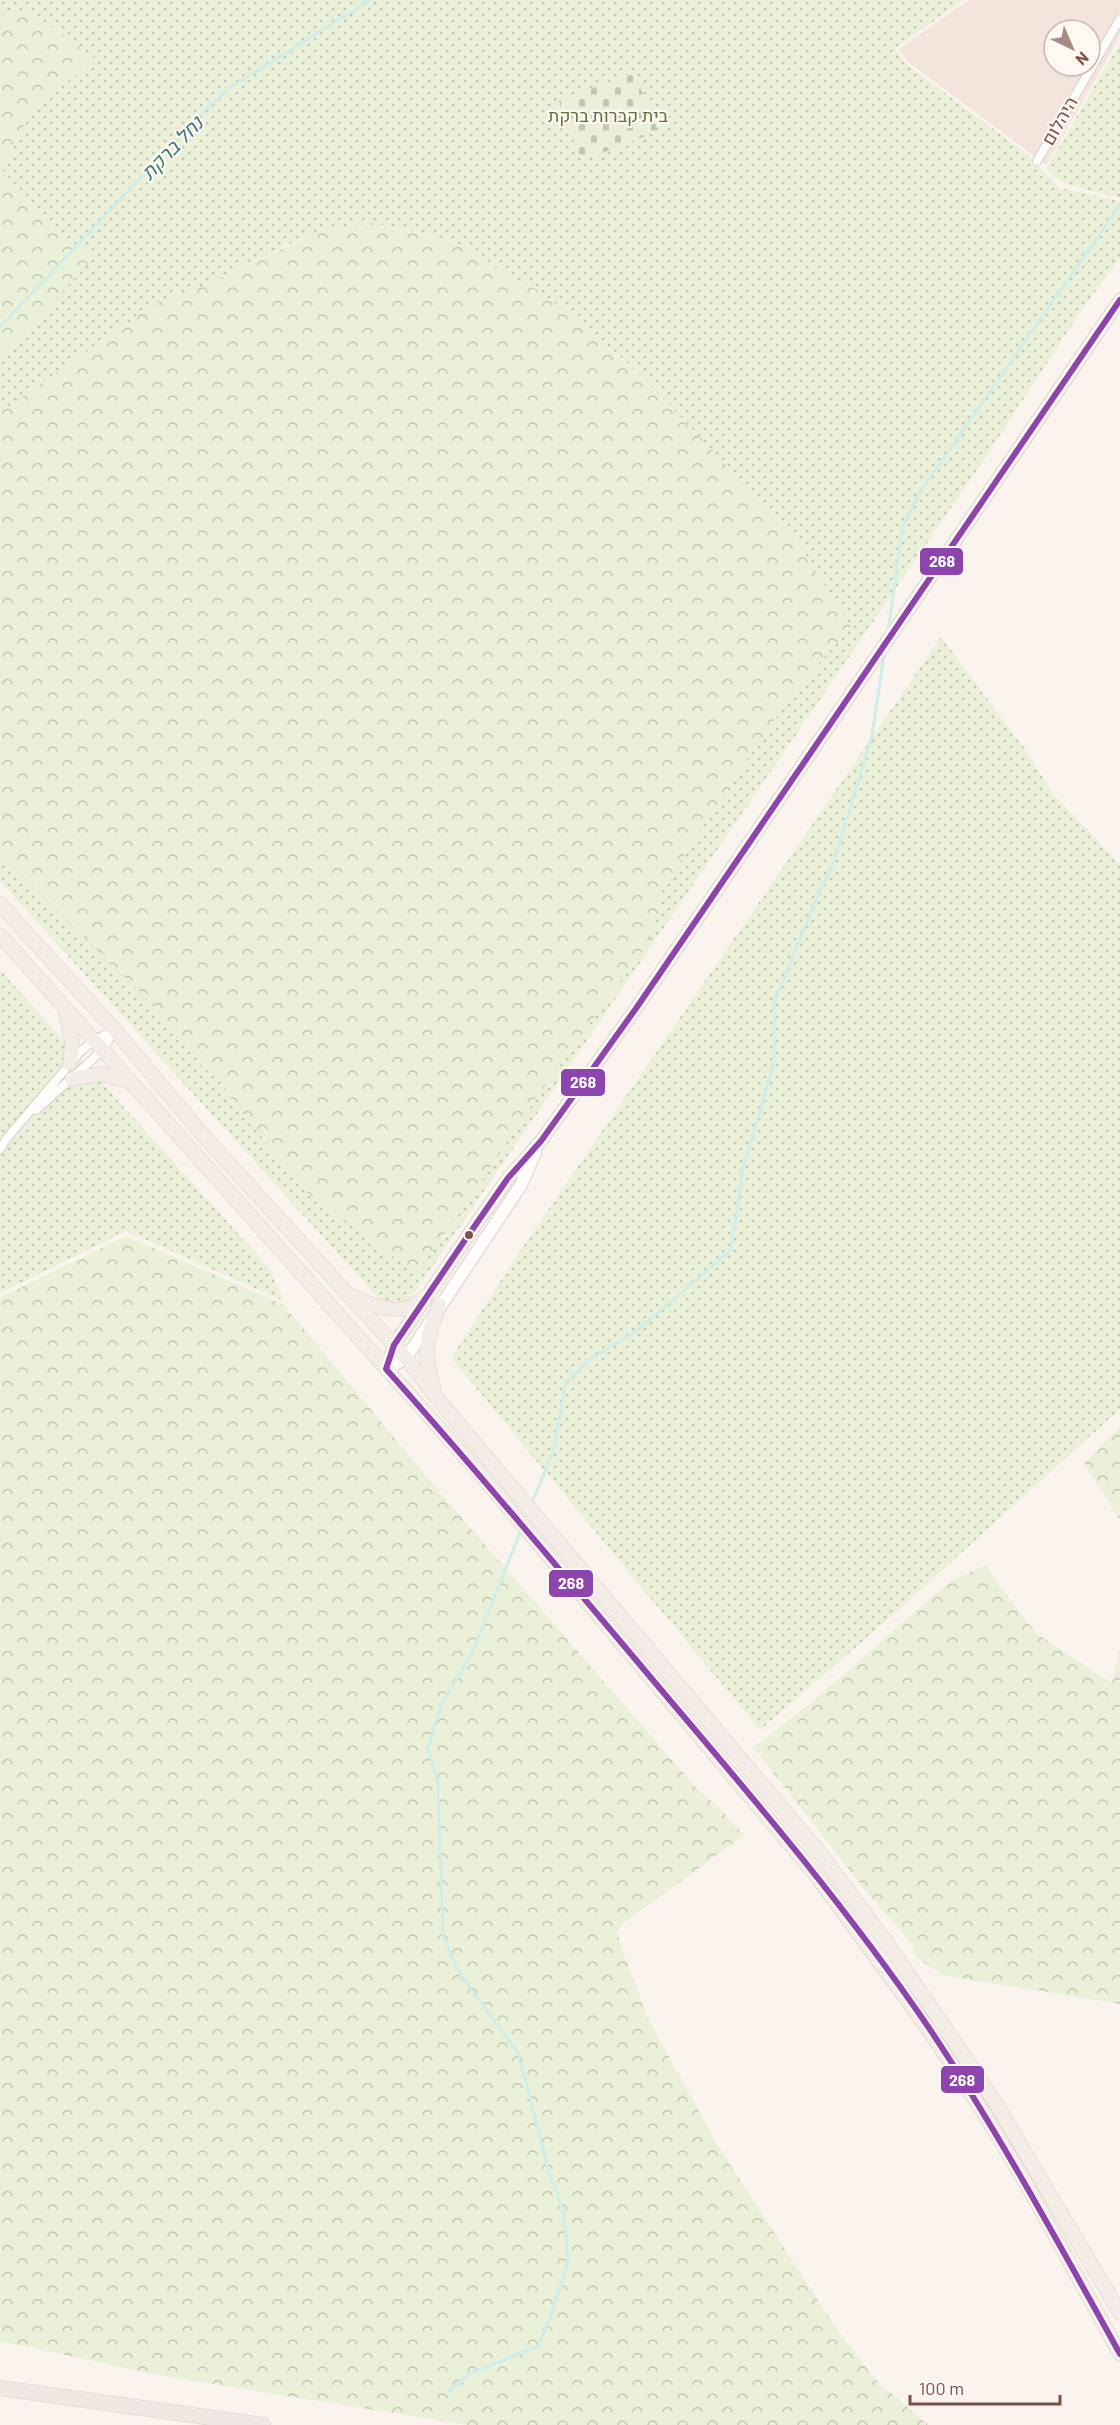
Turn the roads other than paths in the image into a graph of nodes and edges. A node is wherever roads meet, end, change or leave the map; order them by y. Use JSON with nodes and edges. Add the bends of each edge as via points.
{"nodes":[{"id":1,"x":1120,"y":19,"type":"edge"},
{"id":2,"x":1037,"y":161,"type":"dead end"},
{"id":3,"x":1120,"y":300,"type":"edge"},
{"id":4,"x":0,"y":904,"type":"edge"},
{"id":5,"x":0,"y":935,"type":"edge"},
{"id":6,"x":64,"y":1007,"type":"junction"},
{"id":7,"x":115,"y":1030,"type":"junction"},
{"id":8,"x":98,"y":1045,"type":"junction"},
{"id":9,"x":70,"y":1064,"type":"junction"},
{"id":10,"x":72,"y":1079,"type":"junction"},
{"id":11,"x":133,"y":1083,"type":"junction"},
{"id":12,"x":15,"y":1128,"type":"junction"},
{"id":13,"x":540,"y":1141,"type":"junction"},
{"id":14,"x":0,"y":1149,"type":"edge"},
{"id":15,"x":427,"y":1295,"type":"junction"},
{"id":16,"x":350,"y":1296,"type":"junction"},
{"id":17,"x":439,"y":1305,"type":"junction"},
{"id":18,"x":394,"y":1345,"type":"junction"},
{"id":19,"x":406,"y":1358,"type":"junction"},
{"id":20,"x":386,"y":1369,"type":"junction"},
{"id":21,"x":436,"y":1397,"type":"junction"},
{"id":22,"x":1120,"y":2313,"type":"edge"},
{"id":23,"x":1120,"y":2354,"type":"edge"},
{"id":24,"x":0,"y":2388,"type":"edge"},
{"id":25,"x":263,"y":2425,"type":"edge"}],
"edges":[{"from":1,"to":2,"type":"street","name":"היהלום"},
{"from":3,"to":13,"type":"main road","via":[[642,999]]},
{"from":4,"to":7,"type":"main road"},
{"from":5,"to":6,"type":"main road"},
{"from":6,"to":8,"type":"main road"},
{"from":6,"to":9,"type":"main road","via":[[72,1042]]},
{"from":7,"to":8,"type":"street"},
{"from":7,"to":8,"type":"street"},
{"from":7,"to":16,"type":"main road","via":[[202,1134]]},
{"from":8,"to":9,"type":"street"},
{"from":8,"to":10,"type":"street"},
{"from":8,"to":11,"type":"main road"},
{"from":9,"to":12,"type":"street"},
{"from":10,"to":11,"type":"main road","via":[[100,1074]]},
{"from":10,"to":12,"type":"street"},
{"from":11,"to":20,"type":"main road"},
{"from":12,"to":14,"type":"street"},
{"from":13,"to":15,"type":"main road","via":[[508,1178]]},
{"from":13,"to":17,"type":"main road","via":[[521,1185]]},
{"from":15,"to":16,"type":"main road","via":[[409,1308],[373,1305]]},
{"from":15,"to":18,"type":"main road"},
{"from":16,"to":18,"type":"main road"},
{"from":17,"to":19,"type":"main road"},
{"from":17,"to":21,"type":"main road","via":[[425,1344]]},
{"from":18,"to":19,"type":"main road"},
{"from":18,"to":20,"type":"main road"},
{"from":19,"to":20,"type":"main road"},
{"from":19,"to":21,"type":"main road"},
{"from":20,"to":23,"type":"main road","via":[[474,1467],[780,1830],[879,1959],[982,2110]]},
{"from":21,"to":22,"type":"main road","via":[[812,1844],[892,1950],[995,2102]]},
{"from":24,"to":25,"type":"highway"}]}
